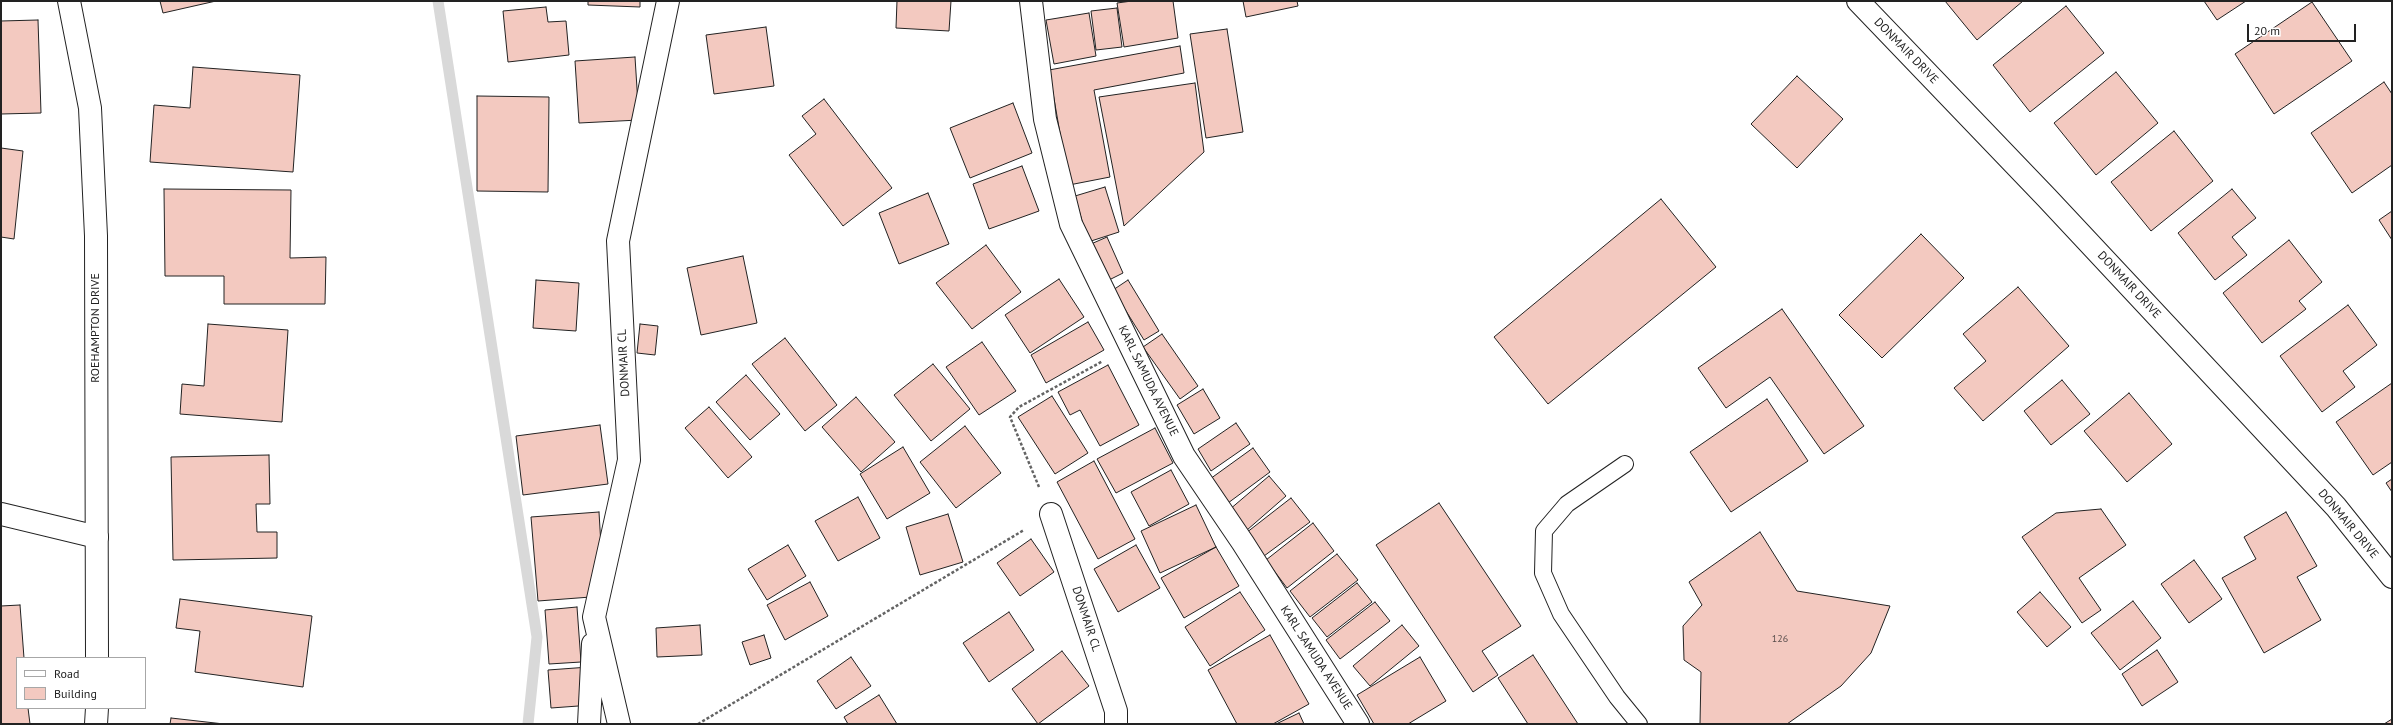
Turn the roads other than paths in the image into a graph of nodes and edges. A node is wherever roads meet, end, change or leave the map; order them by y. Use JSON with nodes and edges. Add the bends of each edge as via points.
{"nodes":[{"id":1,"x":69,"y":1,"type":"edge"},
{"id":2,"x":668,"y":1,"type":"edge"},
{"id":3,"x":1031,"y":1,"type":"edge"},
{"id":4,"x":1858,"y":1,"type":"edge"},
{"id":5,"x":1625,"y":464,"type":"dead end"},
{"id":6,"x":1,"y":514,"type":"edge"},
{"id":7,"x":1051,"y":514,"type":"road end"},
{"id":8,"x":97,"y":537,"type":"junction"},
{"id":9,"x":2392,"y":577,"type":"edge"},
{"id":10,"x":594,"y":617,"type":"junction"},
{"id":11,"x":97,"y":657,"type":"edge"},
{"id":12,"x":97,"y":709,"type":"edge"},
{"id":13,"x":96,"y":724,"type":"edge"},
{"id":14,"x":589,"y":724,"type":"edge"},
{"id":15,"x":619,"y":724,"type":"edge"},
{"id":16,"x":1116,"y":724,"type":"edge"},
{"id":17,"x":1358,"y":724,"type":"edge"},
{"id":18,"x":1639,"y":724,"type":"edge"}],
"edges":[{"from":1,"to":8,"type":"street","name":"ROEHAMPTON DRIVE","via":[[90,108],[96,236]]},
{"from":2,"to":10,"type":"street","name":"DONMAIR CL","via":[[618,241],[629,460]]},
{"from":3,"to":17,"type":"street","name":"KARL SAMUDA AVENUE","via":[[1045,119],[1071,224],[1184,456],[1243,543]]},
{"from":4,"to":9,"type":"street","name":"DONMAIR DRIVE","via":[[2047,198],[2336,507]]},
{"from":5,"to":18,"type":"lane","via":[[1566,504],[1544,531],[1543,572],[1561,614],[1616,697]]},
{"from":6,"to":8,"type":"street"},
{"from":7,"to":16,"type":"street","name":"DONMAIR CL","via":[[1116,711]]},
{"from":8,"to":11,"type":"street","name":"ROEHAMPTON DRIVE"},
{"from":10,"to":14,"type":"street"},
{"from":10,"to":15,"type":"street","name":"DONMAIR CL"},
{"from":12,"to":13,"type":"street"}]}
